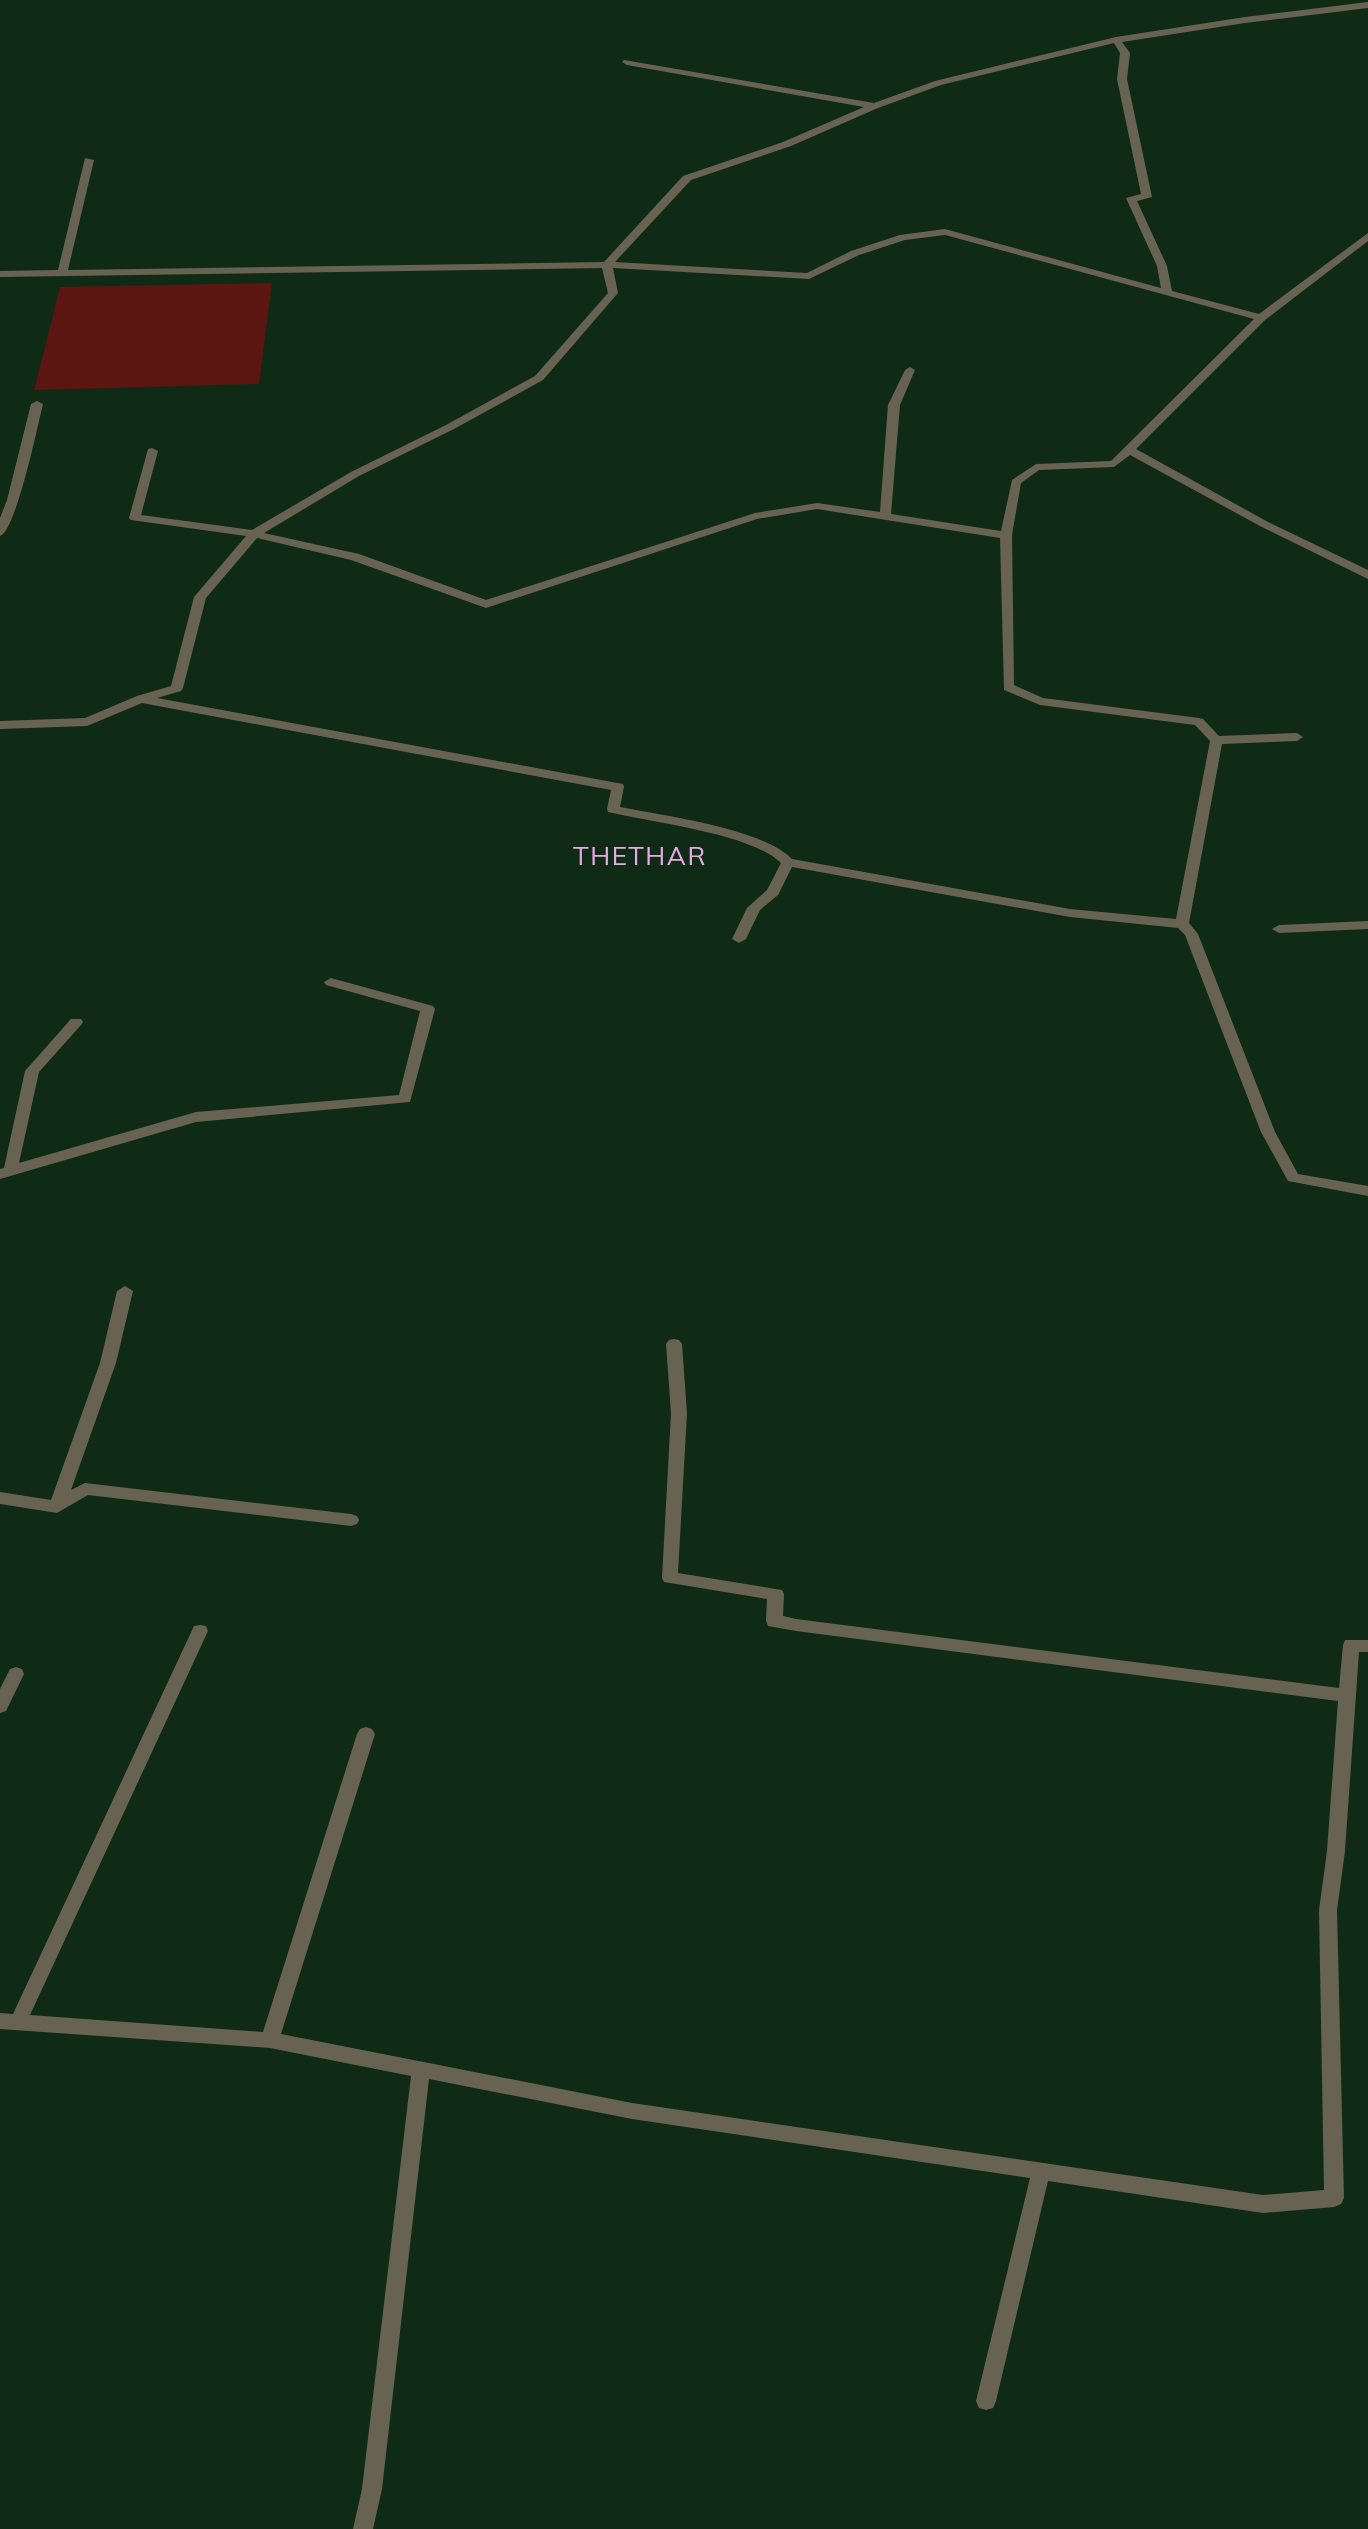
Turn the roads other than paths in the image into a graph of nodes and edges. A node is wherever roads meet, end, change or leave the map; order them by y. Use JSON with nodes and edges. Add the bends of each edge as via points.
{"nodes":[{"id":1,"x":1368,"y":5,"type":"edge"},
{"id":2,"x":1116,"y":40,"type":"junction"},
{"id":3,"x":627,"y":62,"type":"dead end"},
{"id":4,"x":875,"y":106,"type":"junction"},
{"id":5,"x":89,"y":160,"type":"dead end"},
{"id":6,"x":1368,"y":236,"type":"edge"},
{"id":7,"x":607,"y":265,"type":"junction"},
{"id":8,"x":0,"y":274,"type":"edge"},
{"id":9,"x":62,"y":274,"type":"junction"},
{"id":10,"x":1167,"y":291,"type":"junction"},
{"id":11,"x":1261,"y":318,"type":"junction"},
{"id":12,"x":910,"y":370,"type":"dead end"},
{"id":13,"x":37,"y":404,"type":"dead end"},
{"id":14,"x":152,"y":450,"type":"dead end"},
{"id":15,"x":1129,"y":450,"type":"junction"},
{"id":16,"x":885,"y":517,"type":"junction"},
{"id":17,"x":0,"y":532,"type":"edge"},
{"id":18,"x":254,"y":534,"type":"junction"},
{"id":19,"x":1006,"y":535,"type":"junction"},
{"id":20,"x":1368,"y":575,"type":"edge"},
{"id":21,"x":141,"y":699,"type":"junction"},
{"id":22,"x":0,"y":725,"type":"edge"},
{"id":23,"x":1297,"y":738,"type":"dead end"},
{"id":24,"x":1216,"y":740,"type":"junction"},
{"id":25,"x":788,"y":862,"type":"junction"},
{"id":26,"x":1182,"y":924,"type":"junction"},
{"id":27,"x":1368,"y":925,"type":"edge"},
{"id":28,"x":1279,"y":929,"type":"dead end"},
{"id":29,"x":739,"y":939,"type":"dead end"},
{"id":30,"x":331,"y":982,"type":"dead end"},
{"id":31,"x":75,"y":1022,"type":"dead end"},
{"id":32,"x":5,"y":1173,"type":"edge"},
{"id":33,"x":1368,"y":1191,"type":"edge"},
{"id":34,"x":125,"y":1291,"type":"dead end"},
{"id":35,"x":674,"y":1344,"type":"dead end"},
{"id":36,"x":0,"y":1498,"type":"edge"},
{"id":37,"x":57,"y":1507,"type":"junction"},
{"id":38,"x":351,"y":1520,"type":"dead end"},
{"id":39,"x":200,"y":1631,"type":"dead end"},
{"id":40,"x":1368,"y":1646,"type":"edge"},
{"id":41,"x":16,"y":1674,"type":"dead end"},
{"id":42,"x":1346,"y":1695,"type":"junction"},
{"id":43,"x":0,"y":1706,"type":"edge"},
{"id":44,"x":366,"y":1734,"type":"dead end"},
{"id":45,"x":9,"y":2021,"type":"edge"},
{"id":46,"x":270,"y":2040,"type":"junction"},
{"id":47,"x":421,"y":2069,"type":"junction"},
{"id":48,"x":1041,"y":2171,"type":"junction"},
{"id":49,"x":986,"y":2401,"type":"dead end"},
{"id":50,"x":363,"y":2529,"type":"edge"}],
"edges":[{"from":1,"to":2,"type":"street"},
{"from":2,"to":4,"type":"street","via":[[938,83]]},
{"from":2,"to":10,"type":"street","via":[[1125,53],[1122,79],[1148,197],[1131,198],[1162,266]]},
{"from":3,"to":4,"type":"street"},
{"from":4,"to":7,"type":"street","via":[[787,144],[687,178]]},
{"from":5,"to":9,"type":"street"},
{"from":6,"to":11,"type":"street"},
{"from":7,"to":9,"type":"street"},
{"from":7,"to":10,"type":"street","via":[[809,276],[903,237],[945,232]]},
{"from":7,"to":18,"type":"street","via":[[613,293],[539,378],[355,474]]},
{"from":8,"to":9,"type":"street"},
{"from":10,"to":11,"type":"street"},
{"from":11,"to":15,"type":"street"},
{"from":12,"to":16,"type":"street","via":[[894,405]]},
{"from":13,"to":17,"type":"street","via":[[13,500]]},
{"from":14,"to":18,"type":"street","via":[[135,518]]},
{"from":15,"to":19,"type":"street","via":[[1114,464],[1036,467],[1016,482]]},
{"from":15,"to":20,"type":"street","via":[[1264,524]]},
{"from":16,"to":18,"type":"street","via":[[817,506],[755,516],[486,604],[355,557]]},
{"from":16,"to":19,"type":"street"},
{"from":18,"to":21,"type":"street","via":[[200,597],[177,688]]},
{"from":19,"to":24,"type":"street","via":[[1008,687],[1040,701],[1199,722]]},
{"from":21,"to":22,"type":"street","via":[[87,722]]},
{"from":21,"to":25,"type":"street","via":[[618,787],[613,809],[730,834],[778,852]]},
{"from":23,"to":24,"type":"street"},
{"from":24,"to":26,"type":"street"},
{"from":25,"to":26,"type":"street","via":[[1070,913]]},
{"from":25,"to":29,"type":"street","via":[[773,892],[754,908]]},
{"from":26,"to":33,"type":"street","via":[[1191,934],[1268,1132],[1293,1178]]},
{"from":27,"to":28,"type":"street"},
{"from":30,"to":32,"type":"street","via":[[428,1009],[405,1099],[195,1117]]},
{"from":31,"to":32,"type":"street","via":[[32,1071]]},
{"from":34,"to":37,"type":"street","via":[[108,1363]]},
{"from":35,"to":42,"type":"street","via":[[679,1413],[670,1578],[776,1594],[774,1621],[796,1625]]},
{"from":36,"to":37,"type":"street"},
{"from":37,"to":38,"type":"street","via":[[85,1489]]},
{"from":39,"to":45,"type":"street"},
{"from":40,"to":42,"type":"street","via":[[1351,1645]]},
{"from":41,"to":43,"type":"street"},
{"from":42,"to":48,"type":"street","via":[[1336,1851],[1328,1910],[1334,2198],[1263,2204]]},
{"from":44,"to":46,"type":"street"},
{"from":45,"to":46,"type":"street"},
{"from":46,"to":47,"type":"street"},
{"from":47,"to":48,"type":"street","via":[[632,2111]]},
{"from":47,"to":50,"type":"street","via":[[372,2488]]},
{"from":48,"to":49,"type":"street"}]}
